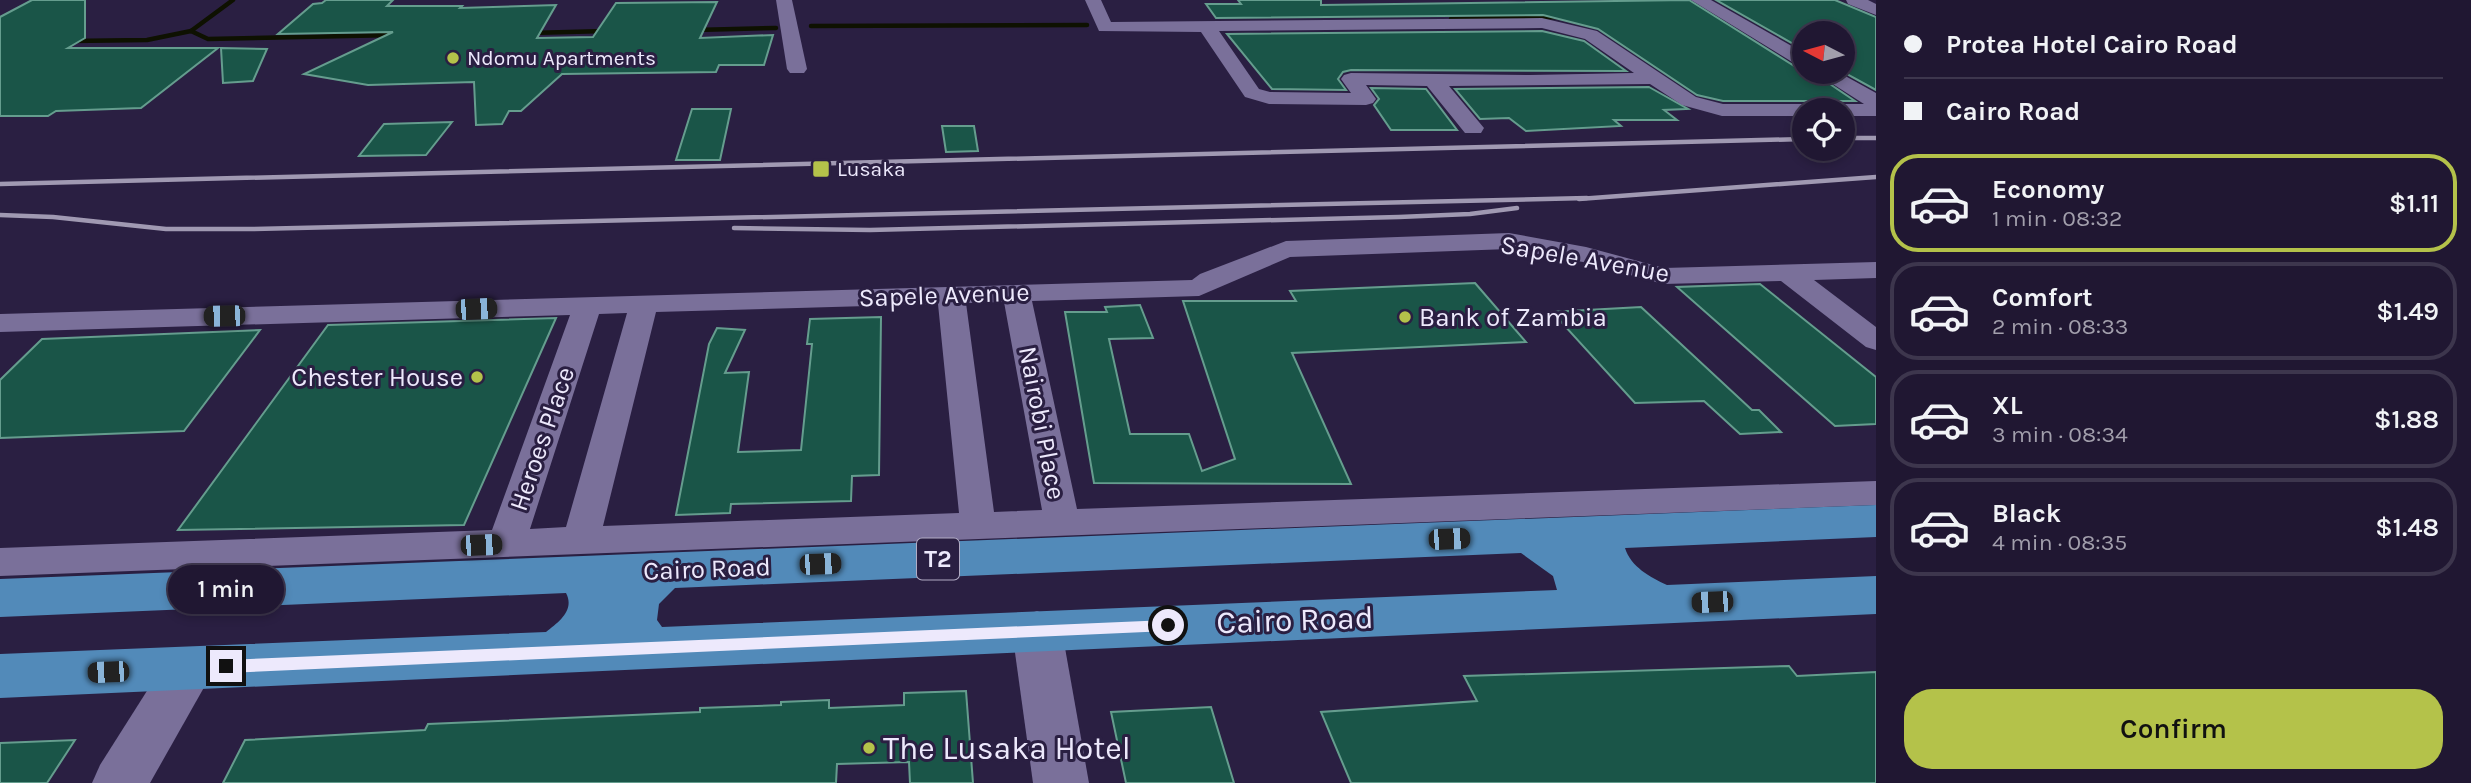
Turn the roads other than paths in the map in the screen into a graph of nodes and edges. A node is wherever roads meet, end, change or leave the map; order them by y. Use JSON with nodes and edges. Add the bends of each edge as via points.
{"nodes":[{"id":1,"x":784,"y":0,"type":"edge"},
{"id":2,"x":1093,"y":0,"type":"edge"},
{"id":3,"x":1699,"y":0,"type":"edge"},
{"id":4,"x":1854,"y":0,"type":"edge"},
{"id":5,"x":1876,"y":10,"type":"edge"},
{"id":6,"x":1206,"y":26,"type":"junction"},
{"id":7,"x":1792,"y":54,"type":"edge"},
{"id":8,"x":797,"y":69,"type":"dead end"},
{"id":9,"x":1654,"y":78,"type":"junction"},
{"id":10,"x":1434,"y":80,"type":"junction"},
{"id":11,"x":1845,"y":84,"type":"edge"},
{"id":12,"x":1366,"y":99,"type":"junction"},
{"id":13,"x":1388,"y":100,"type":"dead end"},
{"id":14,"x":1876,"y":102,"type":"edge"},
{"id":15,"x":1876,"y":110,"type":"edge"},
{"id":16,"x":1473,"y":128,"type":"dead end"},
{"id":17,"x":1788,"y":273,"type":"junction"},
{"id":18,"x":1870,"y":275,"type":"edge"},
{"id":19,"x":1876,"y":293,"type":"edge"},
{"id":20,"x":1823,"y":300,"type":"junction"},
{"id":21,"x":1019,"y":308,"type":"junction"},
{"id":22,"x":953,"y":310,"type":"junction"},
{"id":23,"x":640,"y":319,"type":"junction"},
{"id":24,"x":583,"y":320,"type":"junction"},
{"id":25,"x":0,"y":323,"type":"edge"},
{"id":26,"x":1876,"y":341,"type":"edge"},
{"id":27,"x":1876,"y":493,"type":"edge"},
{"id":28,"x":1700,"y":514,"type":"junction"},
{"id":29,"x":1228,"y":517,"type":"junction"},
{"id":30,"x":1876,"y":522,"type":"edge"},
{"id":31,"x":1062,"y":523,"type":"junction"},
{"id":32,"x":978,"y":526,"type":"junction"},
{"id":33,"x":1608,"y":533,"type":"junction"},
{"id":34,"x":1527,"y":536,"type":"junction"},
{"id":35,"x":506,"y":544,"type":"junction"},
{"id":36,"x":908,"y":545,"type":"junction"},
{"id":37,"x":1269,"y":546,"type":"junction"},
{"id":38,"x":280,"y":552,"type":"junction"},
{"id":39,"x":579,"y":558,"type":"junction"},
{"id":40,"x":0,"y":562,"type":"edge"},
{"id":41,"x":665,"y":571,"type":"junction"},
{"id":42,"x":314,"y":585,"type":"junction"},
{"id":43,"x":1876,"y":595,"type":"edge"},
{"id":44,"x":0,"y":598,"type":"edge"},
{"id":45,"x":1662,"y":604,"type":"junction"},
{"id":46,"x":1575,"y":608,"type":"junction"},
{"id":47,"x":1037,"y":631,"type":"junction"},
{"id":48,"x":650,"y":648,"type":"junction"},
{"id":49,"x":556,"y":652,"type":"junction"},
{"id":50,"x":188,"y":668,"type":"junction"},
{"id":51,"x":0,"y":676,"type":"edge"},
{"id":52,"x":120,"y":783,"type":"edge"},
{"id":53,"x":1061,"y":783,"type":"edge"}],
"edges":[{"from":1,"to":8,"type":"street"},
{"from":2,"to":6,"type":"street","via":[[1105,27]]},
{"from":3,"to":7,"type":"street"},
{"from":4,"to":5,"type":"street"},
{"from":6,"to":9,"type":"street","via":[[1542,23],[1591,35]]},
{"from":6,"to":12,"type":"street","via":[[1252,93],[1269,98]]},
{"from":9,"to":10,"type":"street"},
{"from":9,"to":15,"type":"street","via":[[1689,101],[1722,110]]},
{"from":10,"to":12,"type":"street","via":[[1344,71]]},
{"from":10,"to":16,"type":"street"},
{"from":11,"to":14,"type":"street"},
{"from":12,"to":13,"type":"street"},
{"from":17,"to":18,"type":"street","name":"Sapele Avenue"},
{"from":17,"to":20,"type":"street"},
{"from":17,"to":21,"type":"street","name":"Sapele Avenue","via":[[1664,276],[1587,255],[1509,241],[1286,249],[1199,288]]},
{"from":19,"to":20,"type":"street","via":[[1847,289],[1830,292]]},
{"from":20,"to":26,"type":"street"},
{"from":21,"to":22,"type":"street","name":"Nairobi Place","via":[[1006,316],[968,317]]},
{"from":21,"to":31,"type":"street","name":"Nairobi Place"},
{"from":22,"to":23,"type":"street","name":"Sapele Avenue"},
{"from":22,"to":32,"type":"street"},
{"from":23,"to":24,"type":"street","name":"Heroes Place","via":[[627,326],[593,327]]},
{"from":23,"to":39,"type":"street"},
{"from":24,"to":25,"type":"street"},
{"from":24,"to":35,"type":"street","name":"Heroes Place"},
{"from":27,"to":28,"type":"street"},
{"from":28,"to":29,"type":"street"},
{"from":28,"to":30,"type":"main road","name":"Cairo Road","number":"T2"},
{"from":28,"to":33,"type":"main road","name":"Cairo Road","number":"T2"},
{"from":29,"to":31,"type":"street"},
{"from":29,"to":37,"type":"street"},
{"from":31,"to":32,"type":"street"},
{"from":32,"to":36,"type":"street"},
{"from":33,"to":34,"type":"main road","name":"Cairo Road","number":"T2"},
{"from":33,"to":45,"type":"main road","via":[[1602,547],[1609,566],[1630,587]]},
{"from":34,"to":37,"type":"main road","name":"Cairo Road","number":"T2"},
{"from":34,"to":46,"type":"main road","via":[[1553,549],[1572,567],[1581,590]]},
{"from":35,"to":38,"type":"street"},
{"from":35,"to":39,"type":"street"},
{"from":36,"to":37,"type":"main road","name":"Cairo Road","number":"T2"},
{"from":36,"to":39,"type":"street"},
{"from":36,"to":41,"type":"main road","name":"Cairo Road","number":"T2"},
{"from":38,"to":40,"type":"street"},
{"from":38,"to":42,"type":"street"},
{"from":39,"to":41,"type":"main road","name":"Cairo Road","number":"T2"},
{"from":39,"to":42,"type":"main road","name":"Cairo Road","number":"T2"},
{"from":39,"to":49,"type":"main road","via":[[593,609],[581,632]]},
{"from":41,"to":48,"type":"main road","via":[[644,586],[633,607],[634,630]]},
{"from":42,"to":44,"type":"main road","name":"Cairo Road","number":"T2"},
{"from":43,"to":45,"type":"main road","name":"Cairo Road"},
{"from":45,"to":46,"type":"main road","name":"Cairo Road"},
{"from":46,"to":47,"type":"main road","name":"Cairo Road"},
{"from":47,"to":48,"type":"main road","name":"Cairo Road"},
{"from":47,"to":53,"type":"street"},
{"from":48,"to":49,"type":"main road","name":"Cairo Road"},
{"from":49,"to":50,"type":"main road","name":"Cairo Road"},
{"from":50,"to":51,"type":"main road","name":"Cairo Road"},
{"from":50,"to":52,"type":"street"}]}
